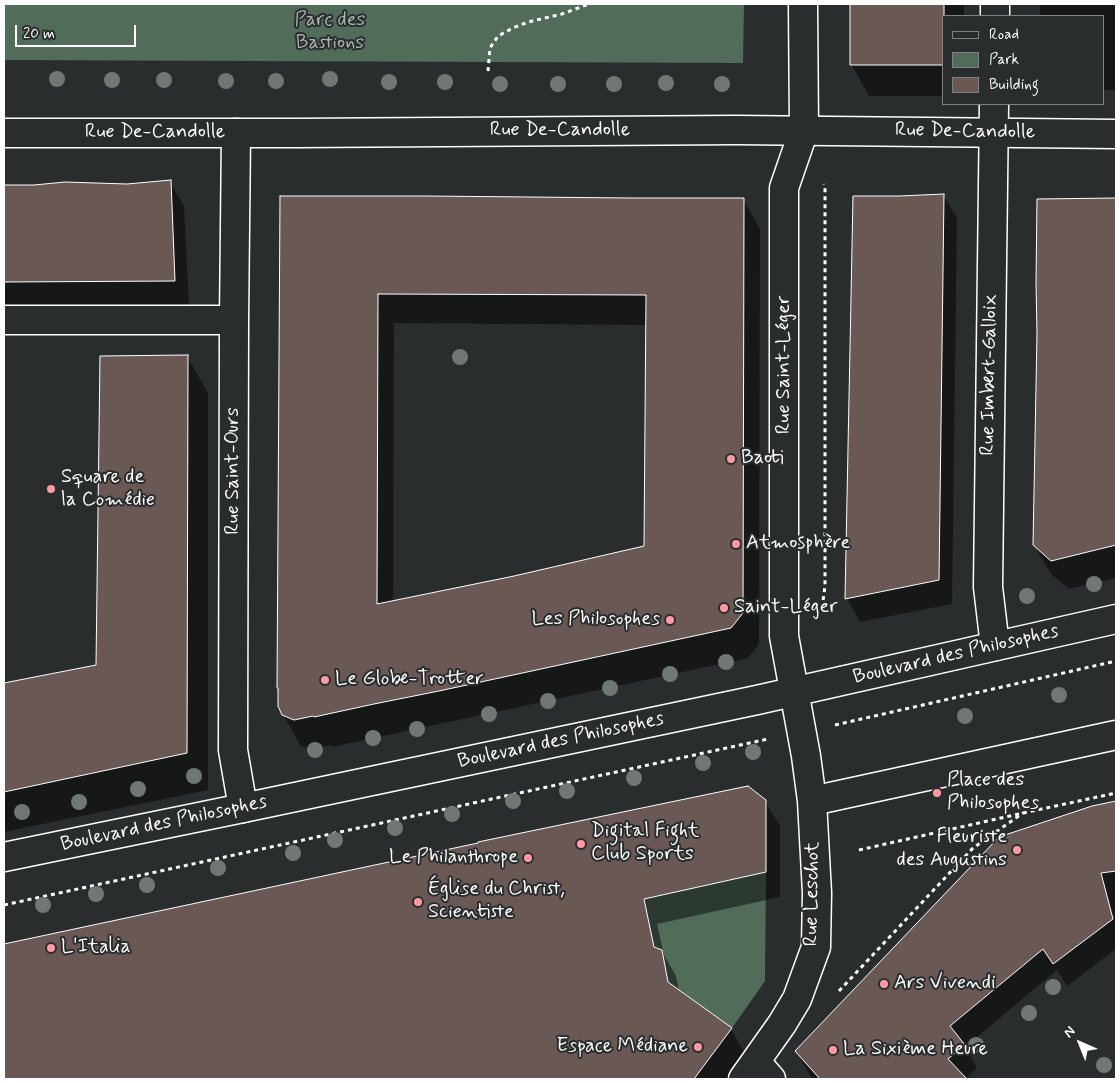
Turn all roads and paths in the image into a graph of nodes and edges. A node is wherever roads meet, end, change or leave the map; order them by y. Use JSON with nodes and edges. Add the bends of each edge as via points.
{"nodes":[{"id":1,"x":589,"y":4,"type":"edge"},
{"id":2,"x":803,"y":4,"type":"edge"},
{"id":3,"x":488,"y":71,"type":"dead end"},
{"id":4,"x":994,"y":105,"type":"edge"},
{"id":5,"x":804,"y":130,"type":"junction"},
{"id":6,"x":993,"y":132,"type":"junction"},
{"id":7,"x":4,"y":133,"type":"edge"},
{"id":8,"x":236,"y":133,"type":"junction"},
{"id":9,"x":1116,"y":134,"type":"edge"},
{"id":10,"x":822,"y":180,"type":"dead end"},
{"id":11,"x":4,"y":320,"type":"edge"},
{"id":12,"x":234,"y":320,"type":"junction"},
{"id":13,"x":821,"y":612,"type":"dead end"},
{"id":14,"x":1116,"y":619,"type":"edge"},
{"id":15,"x":995,"y":646,"type":"junction"},
{"id":16,"x":1116,"y":661,"type":"edge"},
{"id":17,"x":795,"y":691,"type":"junction"},
{"id":18,"x":802,"y":732,"type":"junction"},
{"id":19,"x":1116,"y":735,"type":"edge"},
{"id":20,"x":1116,"y":793,"type":"edge"},
{"id":21,"x":812,"y":801,"type":"junction"},
{"id":22,"x":243,"y":808,"type":"junction"},
{"id":23,"x":1023,"y":813,"type":"junction"},
{"id":24,"x":859,"y":850,"type":"dead end"},
{"id":25,"x":4,"y":857,"type":"edge"},
{"id":26,"x":4,"y":905,"type":"edge"},
{"id":27,"x":833,"y":998,"type":"dead end"},
{"id":28,"x":757,"y":1073,"type":"edge"}],
"edges":[{"from":1,"to":3,"type":"path","via":[[528,22],[498,36],[490,48]]},
{"from":2,"to":5,"type":"street","name":"Rue Saint-Léger"},
{"from":4,"to":6,"type":"street","name":"Rue Imbert-Galloix"},
{"from":5,"to":6,"type":"street","name":"Rue De-Candolle"},
{"from":5,"to":8,"type":"street","name":"Rue De-Candolle"},
{"from":5,"to":17,"type":"street","name":"Rue Saint-Léger","via":[[784,188],[784,636]]},
{"from":6,"to":9,"type":"street","name":"Rue De-Candolle"},
{"from":6,"to":15,"type":"street","name":"Rue Imbert-Galloix","via":[[988,587]]},
{"from":7,"to":8,"type":"street","name":"Rue De-Candolle"},
{"from":8,"to":12,"type":"street","name":"Rue Saint-Ours"},
{"from":10,"to":13,"type":"path","via":[[825,188],[825,586]]},
{"from":11,"to":12,"type":"street"},
{"from":12,"to":22,"type":"street","name":"Rue Saint-Ours","via":[[233,750]]},
{"from":14,"to":15,"type":"street","name":"Boulevard des Philosophes"},
{"from":15,"to":17,"type":"street","name":"Boulevard des Philosophes"},
{"from":16,"to":18,"type":"path"},
{"from":17,"to":18,"type":"street","name":"Rue Leschot"},
{"from":17,"to":22,"type":"street","name":"Boulevard des Philosophes"},
{"from":18,"to":21,"type":"street","name":"Rue Leschot"},
{"from":18,"to":26,"type":"path"},
{"from":19,"to":21,"type":"street"},
{"from":20,"to":23,"type":"path"},
{"from":21,"to":28,"type":"street","name":"Rue Leschot","via":[[818,893],[816,947],[797,999]]},
{"from":22,"to":25,"type":"street","name":"Boulevard des Philosophes"},
{"from":23,"to":24,"type":"path"},
{"from":23,"to":27,"type":"path","via":[[973,848]]}]}
